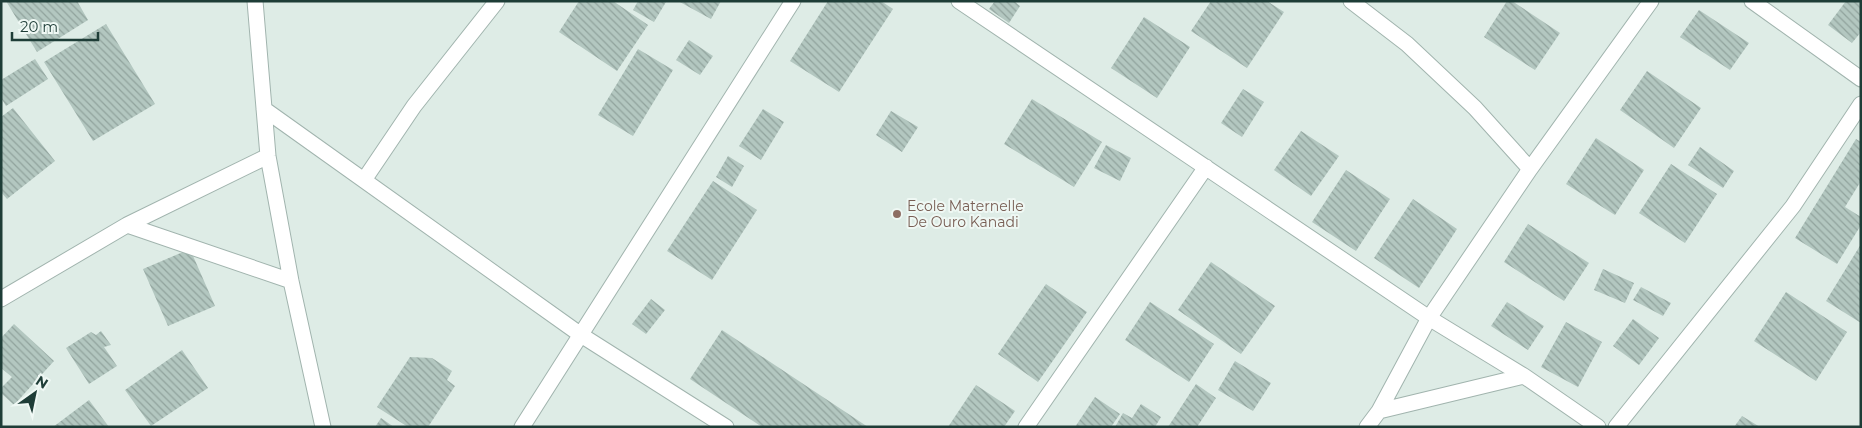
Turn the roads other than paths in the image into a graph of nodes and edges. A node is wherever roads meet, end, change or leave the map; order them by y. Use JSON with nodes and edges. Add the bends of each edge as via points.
{"nodes":[{"id":1,"x":255,"y":1,"type":"edge"},
{"id":2,"x":497,"y":1,"type":"edge"},
{"id":3,"x":793,"y":1,"type":"edge"},
{"id":4,"x":959,"y":1,"type":"edge"},
{"id":5,"x":1351,"y":1,"type":"edge"},
{"id":6,"x":1650,"y":1,"type":"edge"},
{"id":7,"x":1752,"y":1,"type":"edge"},
{"id":8,"x":1861,"y":79,"type":"edge"},
{"id":9,"x":1861,"y":104,"type":"edge"},
{"id":10,"x":264,"y":109,"type":"junction"},
{"id":11,"x":268,"y":156,"type":"junction"},
{"id":12,"x":1206,"y":167,"type":"junction"},
{"id":13,"x":1530,"y":169,"type":"junction"},
{"id":14,"x":364,"y":180,"type":"junction"},
{"id":15,"x":127,"y":225,"type":"junction"},
{"id":16,"x":291,"y":281,"type":"junction"},
{"id":17,"x":1,"y":299,"type":"edge"},
{"id":18,"x":1429,"y":318,"type":"junction"},
{"id":19,"x":581,"y":335,"type":"junction"},
{"id":20,"x":1524,"y":376,"type":"junction"},
{"id":21,"x":1379,"y":411,"type":"junction"},
{"id":22,"x":323,"y":427,"type":"edge"},
{"id":23,"x":522,"y":427,"type":"edge"},
{"id":24,"x":726,"y":427,"type":"edge"},
{"id":25,"x":1026,"y":427,"type":"edge"},
{"id":26,"x":1367,"y":427,"type":"edge"},
{"id":27,"x":1598,"y":427,"type":"edge"},
{"id":28,"x":1616,"y":427,"type":"edge"}],
"edges":[{"from":1,"to":10,"type":"street"},
{"from":2,"to":14,"type":"street","via":[[414,106]]},
{"from":3,"to":19,"type":"street"},
{"from":4,"to":12,"type":"street"},
{"from":5,"to":13,"type":"street","via":[[1406,44],[1475,108]]},
{"from":6,"to":13,"type":"street"},
{"from":7,"to":8,"type":"street"},
{"from":9,"to":28,"type":"street","via":[[1793,206]]},
{"from":10,"to":11,"type":"street"},
{"from":10,"to":14,"type":"street"},
{"from":11,"to":15,"type":"street"},
{"from":11,"to":16,"type":"street"},
{"from":12,"to":18,"type":"street"},
{"from":12,"to":25,"type":"street"},
{"from":13,"to":18,"type":"street"},
{"from":14,"to":19,"type":"street"},
{"from":15,"to":16,"type":"street"},
{"from":15,"to":17,"type":"street"},
{"from":16,"to":22,"type":"street"},
{"from":18,"to":20,"type":"street"},
{"from":18,"to":21,"type":"street"},
{"from":19,"to":23,"type":"street"},
{"from":19,"to":24,"type":"street"},
{"from":20,"to":21,"type":"street"},
{"from":20,"to":27,"type":"street"},
{"from":21,"to":26,"type":"street"}]}
